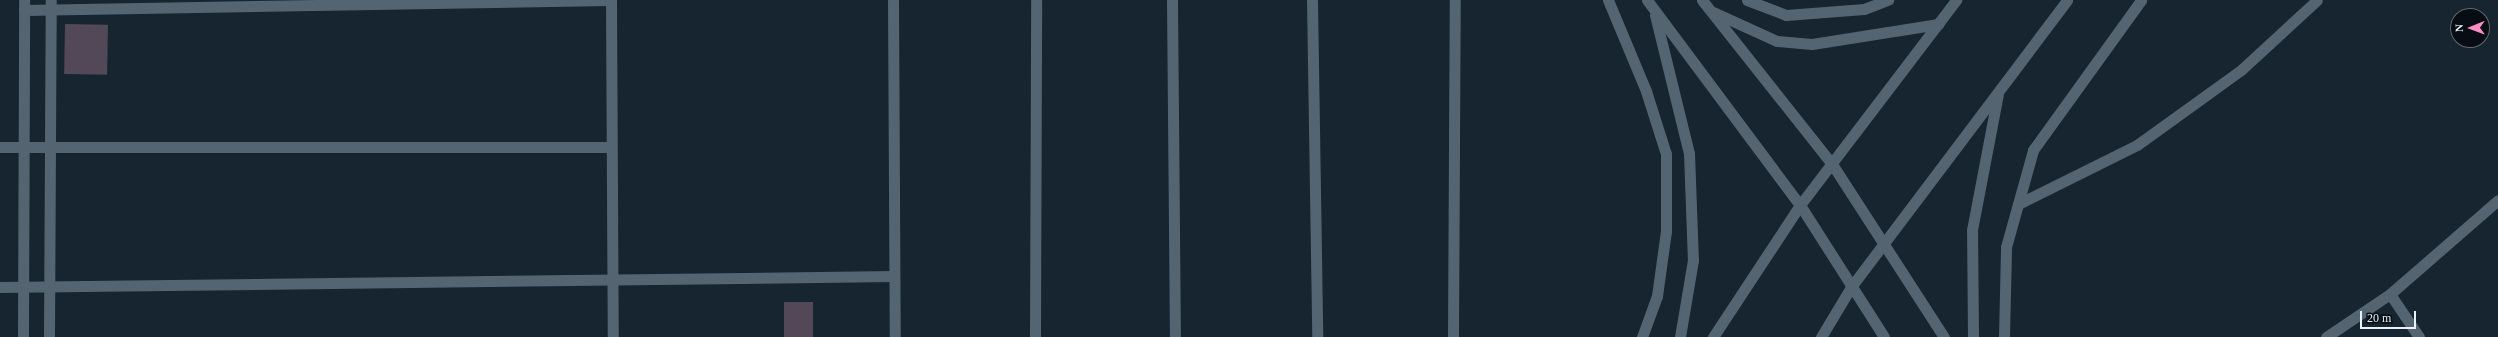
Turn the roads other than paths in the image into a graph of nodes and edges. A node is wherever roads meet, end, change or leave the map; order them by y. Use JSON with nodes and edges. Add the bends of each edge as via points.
{"nodes":[{"id":1,"x":610,"y":0,"type":"edge"},
{"id":2,"x":893,"y":0,"type":"edge"},
{"id":3,"x":1036,"y":0,"type":"edge"},
{"id":4,"x":1172,"y":0,"type":"edge"},
{"id":5,"x":1312,"y":0,"type":"edge"},
{"id":6,"x":1455,"y":0,"type":"edge"},
{"id":7,"x":1608,"y":0,"type":"edge"},
{"id":8,"x":1647,"y":0,"type":"edge"},
{"id":9,"x":1702,"y":0,"type":"edge"},
{"id":10,"x":1747,"y":0,"type":"edge"},
{"id":11,"x":1888,"y":0,"type":"edge"},
{"id":12,"x":1956,"y":0,"type":"edge"},
{"id":13,"x":2067,"y":0,"type":"edge"},
{"id":14,"x":2141,"y":0,"type":"edge"},
{"id":15,"x":2317,"y":0,"type":"edge"},
{"id":16,"x":24,"y":5,"type":"edge"},
{"id":17,"x":51,"y":6,"type":"edge"},
{"id":18,"x":1654,"y":10,"type":"junction"},
{"id":19,"x":1711,"y":11,"type":"junction"},
{"id":20,"x":1938,"y":24,"type":"junction"},
{"id":21,"x":1998,"y":92,"type":"junction"},
{"id":22,"x":0,"y":147,"type":"edge"},
{"id":23,"x":23,"y":147,"type":"junction"},
{"id":24,"x":611,"y":147,"type":"junction"},
{"id":25,"x":51,"y":149,"type":"junction"},
{"id":26,"x":1832,"y":164,"type":"junction"},
{"id":27,"x":2498,"y":200,"type":"edge"},
{"id":28,"x":2018,"y":204,"type":"junction"},
{"id":29,"x":1800,"y":205,"type":"junction"},
{"id":30,"x":1885,"y":242,"type":"junction"},
{"id":31,"x":894,"y":276,"type":"junction"},
{"id":32,"x":612,"y":280,"type":"junction"},
{"id":33,"x":0,"y":287,"type":"edge"},
{"id":34,"x":23,"y":287,"type":"junction"},
{"id":35,"x":1851,"y":287,"type":"junction"},
{"id":36,"x":48,"y":288,"type":"junction"},
{"id":37,"x":2390,"y":294,"type":"junction"},
{"id":38,"x":2331,"y":335,"type":"edge"},
{"id":39,"x":23,"y":337,"type":"edge"},
{"id":40,"x":49,"y":337,"type":"edge"},
{"id":41,"x":613,"y":337,"type":"edge"},
{"id":42,"x":895,"y":337,"type":"edge"},
{"id":43,"x":1035,"y":337,"type":"edge"},
{"id":44,"x":1175,"y":337,"type":"edge"},
{"id":45,"x":1317,"y":337,"type":"edge"},
{"id":46,"x":1454,"y":337,"type":"edge"},
{"id":47,"x":1642,"y":337,"type":"edge"},
{"id":48,"x":1680,"y":337,"type":"edge"},
{"id":49,"x":1713,"y":337,"type":"edge"},
{"id":50,"x":1821,"y":337,"type":"edge"},
{"id":51,"x":1884,"y":337,"type":"edge"},
{"id":52,"x":1944,"y":337,"type":"edge"},
{"id":53,"x":1973,"y":337,"type":"edge"},
{"id":54,"x":2004,"y":337,"type":"edge"},
{"id":55,"x":2419,"y":337,"type":"edge"}],
"edges":[{"from":1,"to":17,"type":"street"},
{"from":1,"to":24,"type":"street"},
{"from":2,"to":31,"type":"street"},
{"from":3,"to":43,"type":"street"},
{"from":4,"to":44,"type":"street"},
{"from":5,"to":45,"type":"street"},
{"from":6,"to":46,"type":"street"},
{"from":7,"to":47,"type":"street","via":[[1646,91],[1666,154],[1666,231],[1657,296]]},
{"from":8,"to":18,"type":"street"},
{"from":9,"to":19,"type":"street"},
{"from":10,"to":11,"type":"street","via":[[1786,15],[1864,9]]},
{"from":12,"to":20,"type":"street"},
{"from":13,"to":21,"type":"street"},
{"from":14,"to":28,"type":"street","via":[[2033,150]]},
{"from":15,"to":28,"type":"street","via":[[2241,70],[2137,145]]},
{"from":16,"to":17,"type":"street"},
{"from":16,"to":23,"type":"street"},
{"from":17,"to":25,"type":"street"},
{"from":18,"to":29,"type":"street"},
{"from":18,"to":48,"type":"street","via":[[1690,160],[1693,260]]},
{"from":19,"to":20,"type":"street","via":[[1777,41],[1812,44]]},
{"from":19,"to":26,"type":"street"},
{"from":20,"to":26,"type":"street"},
{"from":21,"to":30,"type":"street"},
{"from":21,"to":53,"type":"street","via":[[1972,230]]},
{"from":22,"to":23,"type":"street"},
{"from":23,"to":25,"type":"street"},
{"from":23,"to":34,"type":"street"},
{"from":24,"to":25,"type":"street"},
{"from":24,"to":32,"type":"street"},
{"from":25,"to":36,"type":"street"},
{"from":26,"to":29,"type":"street"},
{"from":26,"to":30,"type":"street"},
{"from":27,"to":37,"type":"street"},
{"from":28,"to":54,"type":"street","via":[[2006,247]]},
{"from":29,"to":35,"type":"street"},
{"from":29,"to":49,"type":"street"},
{"from":30,"to":35,"type":"street"},
{"from":30,"to":52,"type":"street"},
{"from":31,"to":32,"type":"street"},
{"from":31,"to":42,"type":"street"},
{"from":32,"to":36,"type":"street"},
{"from":32,"to":41,"type":"street"},
{"from":33,"to":34,"type":"street"},
{"from":34,"to":36,"type":"street"},
{"from":34,"to":39,"type":"street"},
{"from":35,"to":50,"type":"street"},
{"from":35,"to":51,"type":"street"},
{"from":36,"to":40,"type":"street"},
{"from":37,"to":38,"type":"street"},
{"from":37,"to":55,"type":"street"}]}
